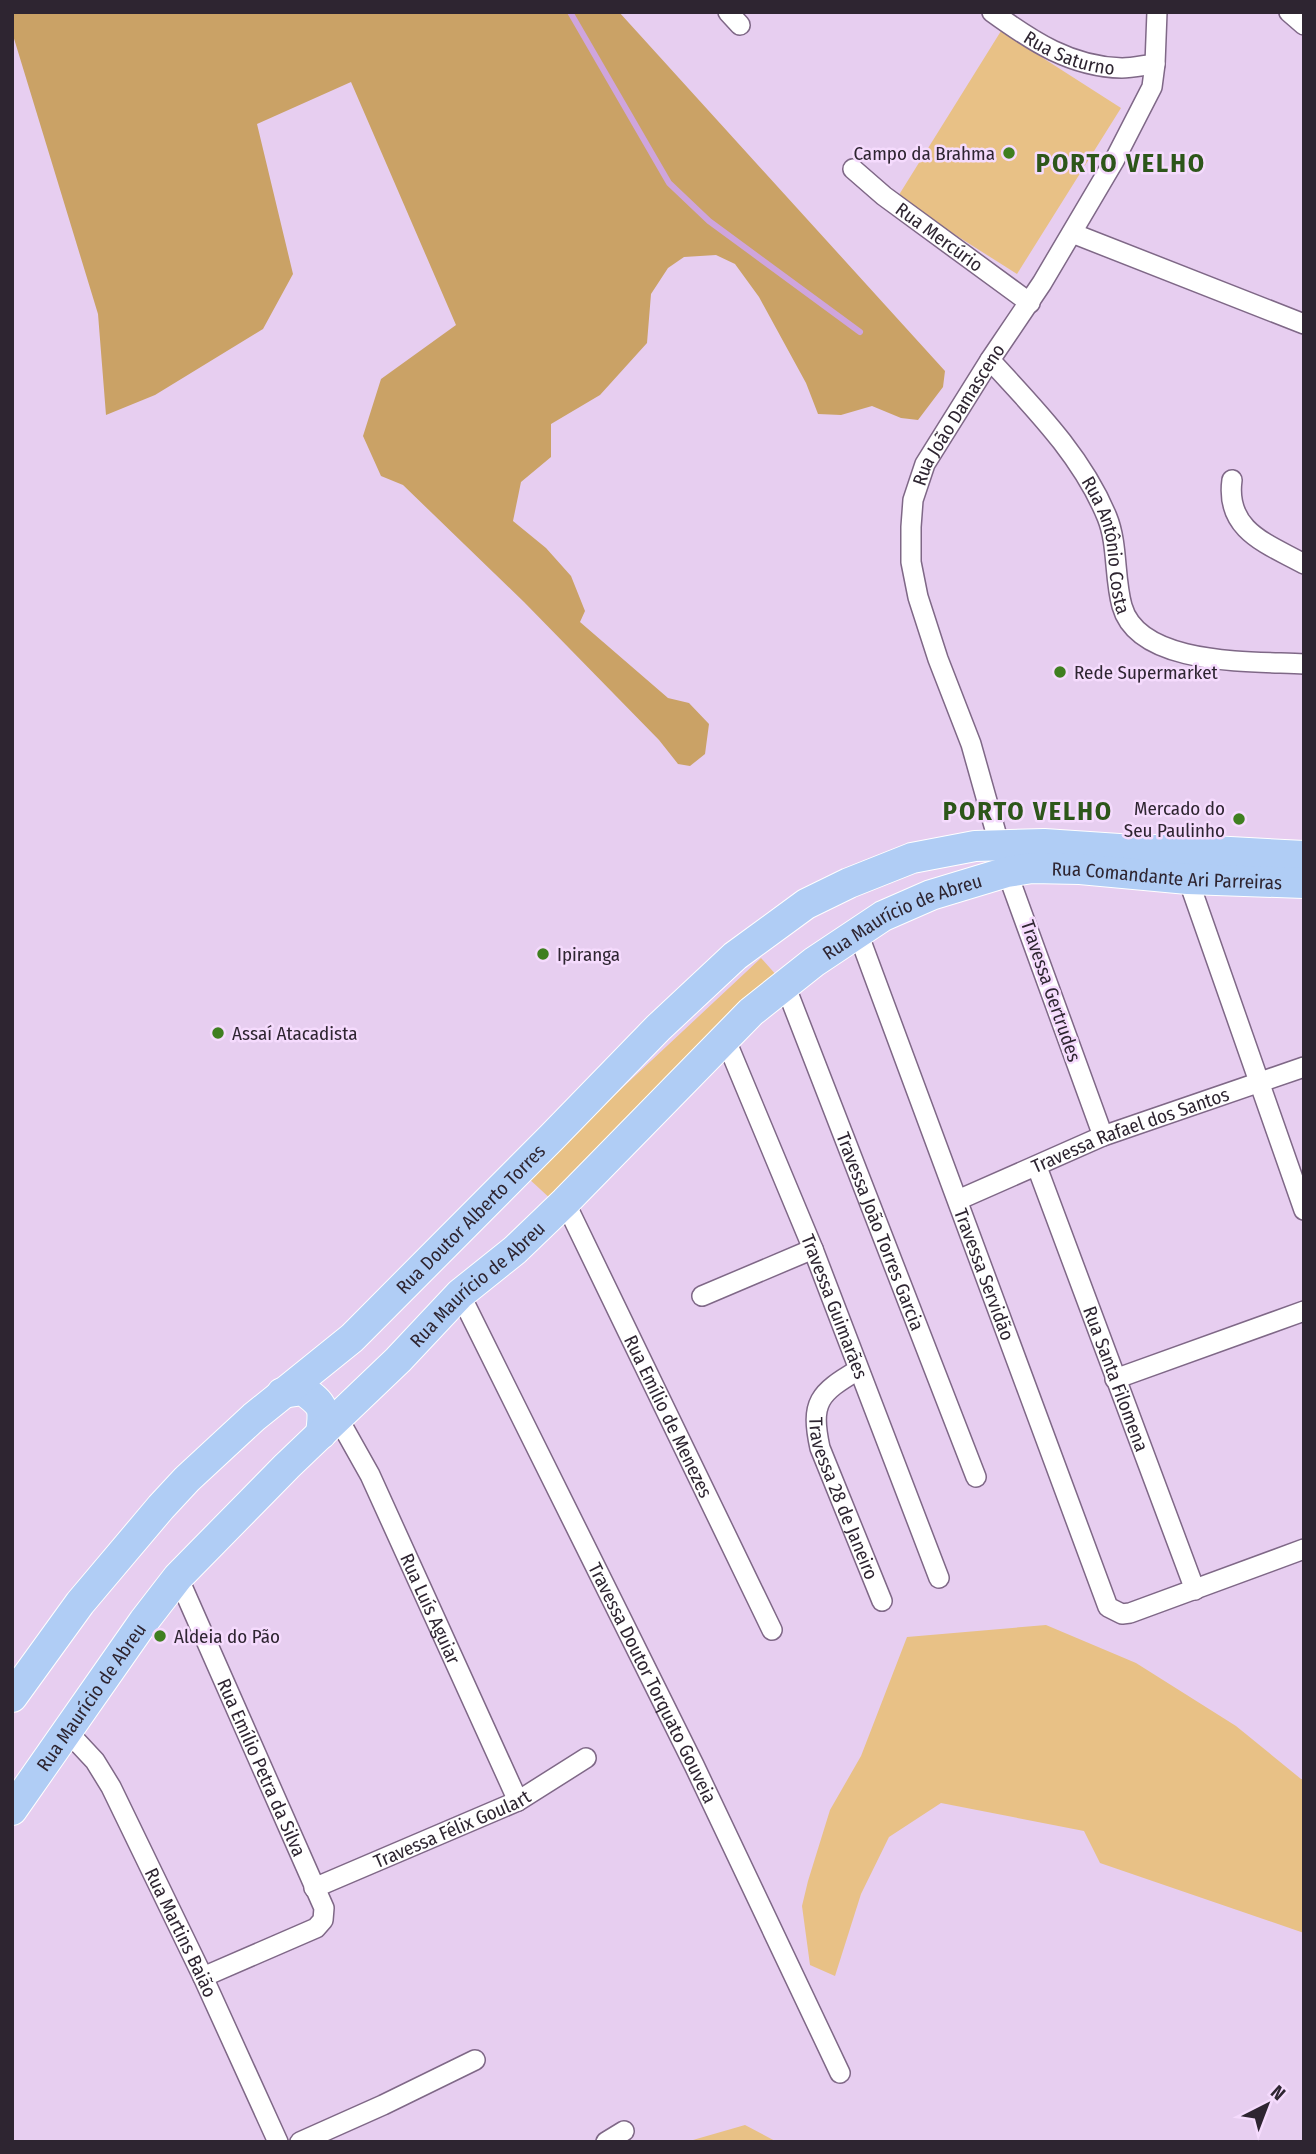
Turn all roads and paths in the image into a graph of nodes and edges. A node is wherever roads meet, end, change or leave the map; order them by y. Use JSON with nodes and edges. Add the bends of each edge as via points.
{"nodes":[{"id":1,"x":992,"y":12,"type":"edge"},
{"id":2,"x":1157,"y":12,"type":"edge"},
{"id":3,"x":1289,"y":12,"type":"edge"},
{"id":4,"x":1304,"y":25,"type":"edge"},
{"id":5,"x":1155,"y":64,"type":"junction"},
{"id":6,"x":853,"y":169,"type":"dead end"},
{"id":7,"x":1072,"y":233,"type":"junction"},
{"id":8,"x":1030,"y":303,"type":"junction"},
{"id":9,"x":1304,"y":324,"type":"edge"},
{"id":10,"x":990,"y":360,"type":"junction"},
{"id":11,"x":1232,"y":480,"type":"dead end"},
{"id":12,"x":1304,"y":565,"type":"edge"},
{"id":13,"x":1304,"y":664,"type":"edge"},
{"id":14,"x":1304,"y":856,"type":"edge"},
{"id":15,"x":1012,"y":862,"type":"junction"},
{"id":16,"x":1188,"y":879,"type":"junction"},
{"id":17,"x":1304,"y":883,"type":"edge"},
{"id":18,"x":858,"y":933,"type":"junction"},
{"id":19,"x":785,"y":985,"type":"junction"},
{"id":20,"x":725,"y":1038,"type":"junction"},
{"id":21,"x":1304,"y":1067,"type":"edge"},
{"id":22,"x":1259,"y":1082,"type":"junction"},
{"id":23,"x":1103,"y":1136,"type":"junction"},
{"id":24,"x":1037,"y":1167,"type":"junction"},
{"id":25,"x":958,"y":1200,"type":"junction"},
{"id":26,"x":565,"y":1202,"type":"junction"},
{"id":27,"x":1304,"y":1210,"type":"edge"},
{"id":28,"x":813,"y":1249,"type":"junction"},
{"id":29,"x":460,"y":1294,"type":"junction"},
{"id":30,"x":702,"y":1296,"type":"dead end"},
{"id":31,"x":1304,"y":1311,"type":"edge"},
{"id":32,"x":327,"y":1358,"type":"junction"},
{"id":33,"x":858,"y":1370,"type":"junction"},
{"id":34,"x":1115,"y":1378,"type":"junction"},
{"id":35,"x":282,"y":1393,"type":"junction"},
{"id":36,"x":359,"y":1398,"type":"junction"},
{"id":37,"x":330,"y":1426,"type":"junction"},
{"id":38,"x":976,"y":1477,"type":"dead end"},
{"id":39,"x":1304,"y":1549,"type":"edge"},
{"id":40,"x":178,"y":1577,"type":"junction"},
{"id":41,"x":939,"y":1578,"type":"dead end"},
{"id":42,"x":1195,"y":1590,"type":"junction"},
{"id":43,"x":882,"y":1601,"type":"dead end"},
{"id":44,"x":772,"y":1630,"type":"dead end"},
{"id":45,"x":12,"y":1697,"type":"edge"},
{"id":46,"x":67,"y":1731,"type":"junction"},
{"id":47,"x":586,"y":1759,"type":"dead end"},
{"id":48,"x":518,"y":1801,"type":"junction"},
{"id":49,"x":12,"y":1810,"type":"edge"},
{"id":50,"x":314,"y":1888,"type":"junction"},
{"id":51,"x":203,"y":1977,"type":"junction"},
{"id":52,"x":475,"y":2060,"type":"dead end"},
{"id":53,"x":840,"y":2073,"type":"dead end"},
{"id":54,"x":624,"y":2131,"type":"dead end"},
{"id":55,"x":278,"y":2142,"type":"edge"},
{"id":56,"x":300,"y":2142,"type":"edge"},
{"id":57,"x":606,"y":2142,"type":"edge"}],
"edges":[{"from":1,"to":5,"type":"street","name":"Rua Saturno","via":[[1034,42],[1068,58],[1123,68]]},
{"from":2,"to":5,"type":"street","name":"Rua João Damasceno"},
{"from":3,"to":4,"type":"street"},
{"from":5,"to":7,"type":"street","name":"Rua João Damasceno","via":[[1152,86]]},
{"from":6,"to":8,"type":"street","name":"Rua Mercúrio"},
{"from":7,"to":8,"type":"street","name":"Rua João Damasceno"},
{"from":7,"to":9,"type":"street"},
{"from":8,"to":10,"type":"street","name":"Rua João Damasceno"},
{"from":10,"to":13,"type":"street","name":"Rua Antônio Costa","via":[[1042,418],[1095,490],[1109,521],[1123,608],[1141,634],[1189,655]]},
{"from":10,"to":15,"type":"street","name":"Rua João Damasceno","via":[[918,481],[911,562],[938,659]]},
{"from":11,"to":12,"type":"street","via":[[1231,501],[1242,525],[1258,540]]},
{"from":14,"to":15,"type":"main road","via":[[1044,844]]},
{"from":15,"to":16,"type":"main road","name":"Rua Comandante Ari Parreiras"},
{"from":15,"to":18,"type":"main road","name":"Rua Maurício de Abreu","via":[[883,916]]},
{"from":15,"to":23,"type":"street","name":"Travessa Gertrudes"},
{"from":15,"to":32,"type":"main road","name":"Rua Doutor Alberto Torres","via":[[975,846],[912,858],[806,904],[757,939],[658,1028]]},
{"from":16,"to":17,"type":"main road","name":"Rua Comandante Ari Parreiras"},
{"from":16,"to":22,"type":"street"},
{"from":18,"to":19,"type":"main road","name":"Rua Maurício de Abreu"},
{"from":18,"to":25,"type":"street","name":"Travessa Servidão"},
{"from":19,"to":20,"type":"main road","name":"Rua Maurício de Abreu"},
{"from":19,"to":38,"type":"street","name":"Travessa João Torres Garcia"},
{"from":20,"to":26,"type":"main road","name":"Rua Maurício de Abreu"},
{"from":20,"to":28,"type":"street","name":"Travessa Guimarães"},
{"from":21,"to":22,"type":"street","name":"Travessa Rafael dos Santos"},
{"from":22,"to":23,"type":"street","name":"Travessa Rafael dos Santos"},
{"from":22,"to":27,"type":"street"},
{"from":23,"to":24,"type":"street","name":"Travessa Rafael dos Santos"},
{"from":24,"to":25,"type":"street","name":"Travessa Rafael dos Santos"},
{"from":24,"to":34,"type":"street","name":"Rua Santa Filomena"},
{"from":25,"to":42,"type":"street","name":"Travessa Servidão","via":[[1108,1607],[1130,1613]]},
{"from":26,"to":29,"type":"main road","name":"Rua Maurício de Abreu"},
{"from":26,"to":44,"type":"street","name":"Rua Emílio de Menezes"},
{"from":28,"to":30,"type":"street"},
{"from":28,"to":33,"type":"street","name":"Travessa Guimarães"},
{"from":29,"to":36,"type":"main road","name":"Rua Maurício de Abreu"},
{"from":29,"to":53,"type":"street","name":"Travessa Doutor Torquato Gouveia","via":[[694,1765]]},
{"from":31,"to":34,"type":"street"},
{"from":32,"to":35,"type":"main road","name":"Rua Doutor Alberto Torres"},
{"from":32,"to":36,"type":"main road","via":[[325,1373],[331,1390],[342,1397]]},
{"from":33,"to":41,"type":"street","name":"Travessa Guimarães"},
{"from":33,"to":43,"type":"street","name":"Travessa 28 de Janeiro","via":[[824,1393],[815,1423],[820,1448]]},
{"from":34,"to":42,"type":"street","name":"Rua Santa Filomena"},
{"from":35,"to":37,"type":"main road","via":[[303,1390],[319,1401]]},
{"from":35,"to":45,"type":"main road","name":"Rua Doutor Alberto Torres","via":[[161,1507],[80,1603]]},
{"from":36,"to":37,"type":"main road","name":"Rua Maurício de Abreu"},
{"from":37,"to":40,"type":"main road","name":"Rua Maurício de Abreu"},
{"from":37,"to":48,"type":"street","name":"Rua Luís Aguiar","via":[[370,1475]]},
{"from":39,"to":42,"type":"street"},
{"from":40,"to":46,"type":"main road","name":"Rua Maurício de Abreu"},
{"from":40,"to":50,"type":"street","name":"Rua Emílio Petra da Silva"},
{"from":46,"to":49,"type":"main road","name":"Rua Maurício de Abreu"},
{"from":46,"to":51,"type":"street","name":"Rua Martins Baião","via":[[111,1787]]},
{"from":47,"to":48,"type":"street","name":"Travessa Félix Goulart"},
{"from":48,"to":50,"type":"street","name":"Travessa Félix Goulart"},
{"from":50,"to":51,"type":"street","name":"Rua Emílio Petra da Silva","via":[[324,1908],[323,1920],[316,1928]]},
{"from":51,"to":55,"type":"street","name":"Rua Martins Baião"},
{"from":52,"to":56,"type":"street"},
{"from":54,"to":57,"type":"street"}]}
